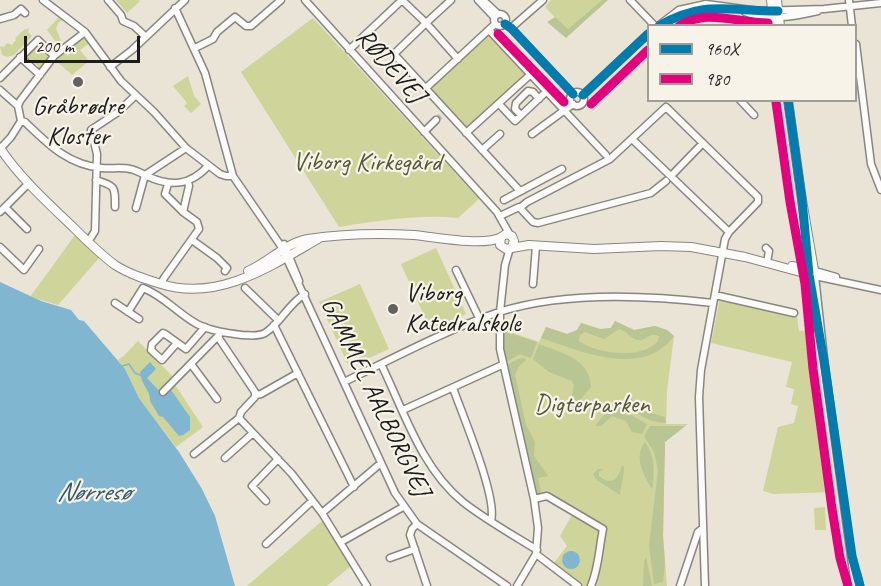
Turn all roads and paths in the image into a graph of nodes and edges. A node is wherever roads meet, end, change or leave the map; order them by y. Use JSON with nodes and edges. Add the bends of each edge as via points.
{"nodes":[{"id":1,"x":43,"y":0,"type":"edge"},
{"id":2,"x":108,"y":0,"type":"edge"},
{"id":3,"x":185,"y":0,"type":"edge"},
{"id":4,"x":281,"y":0,"type":"edge"},
{"id":5,"x":305,"y":0,"type":"edge"},
{"id":6,"x":402,"y":0,"type":"edge"},
{"id":7,"x":452,"y":0,"type":"edge"},
{"id":8,"x":477,"y":0,"type":"edge"},
{"id":9,"x":483,"y":0,"type":"edge"},
{"id":10,"x":543,"y":0,"type":"edge"},
{"id":11,"x":630,"y":0,"type":"edge"},
{"id":12,"x":771,"y":0,"type":"edge"},
{"id":13,"x":777,"y":0,"type":"edge"},
{"id":14,"x":850,"y":3,"type":"edge"},
{"id":15,"x":881,"y":3,"type":"edge"},
{"id":16,"x":175,"y":8,"type":"junction"},
{"id":17,"x":679,"y":10,"type":"junction"},
{"id":18,"x":26,"y":13,"type":"dead end"},
{"id":19,"x":775,"y":16,"type":"edge"},
{"id":20,"x":0,"y":19,"type":"edge"},
{"id":21,"x":496,"y":19,"type":"junction"},
{"id":22,"x":426,"y":23,"type":"junction"},
{"id":23,"x":654,"y":24,"type":"edge"},
{"id":24,"x":659,"y":24,"type":"edge"},
{"id":25,"x":687,"y":24,"type":"edge"},
{"id":26,"x":852,"y":24,"type":"edge"},
{"id":27,"x":508,"y":26,"type":"junction"},
{"id":28,"x":489,"y":30,"type":"junction"},
{"id":29,"x":85,"y":32,"type":"junction"},
{"id":30,"x":647,"y":35,"type":"edge"},
{"id":31,"x":146,"y":37,"type":"junction"},
{"id":32,"x":195,"y":48,"type":"junction"},
{"id":33,"x":349,"y":50,"type":"junction"},
{"id":34,"x":54,"y":56,"type":"junction"},
{"id":35,"x":20,"y":57,"type":"junction"},
{"id":36,"x":458,"y":58,"type":"junction"},
{"id":37,"x":857,"y":59,"type":"edge"},
{"id":38,"x":110,"y":67,"type":"junction"},
{"id":39,"x":531,"y":74,"type":"junction"},
{"id":40,"x":40,"y":75,"type":"junction"},
{"id":41,"x":0,"y":78,"type":"edge"},
{"id":42,"x":426,"y":88,"type":"junction"},
{"id":43,"x":0,"y":90,"type":"edge"},
{"id":44,"x":547,"y":91,"type":"junction"},
{"id":45,"x":573,"y":94,"type":"junction"},
{"id":46,"x":583,"y":94,"type":"junction"},
{"id":47,"x":136,"y":95,"type":"junction"},
{"id":48,"x":539,"y":99,"type":"junction"},
{"id":49,"x":742,"y":102,"type":"edge"},
{"id":50,"x":788,"y":102,"type":"edge"},
{"id":51,"x":499,"y":104,"type":"junction"},
{"id":52,"x":573,"y":104,"type":"junction"},
{"id":53,"x":18,"y":105,"type":"junction"},
{"id":54,"x":564,"y":111,"type":"junction"},
{"id":55,"x":521,"y":115,"type":"junction"},
{"id":56,"x":754,"y":115,"type":"dead end"},
{"id":57,"x":436,"y":120,"type":"tunnel mouth"},
{"id":58,"x":21,"y":121,"type":"junction"},
{"id":59,"x":424,"y":132,"type":"junction"},
{"id":60,"x":466,"y":133,"type":"junction"},
{"id":61,"x":500,"y":134,"type":"dead end"},
{"id":62,"x":532,"y":134,"type":"dead end"},
{"id":63,"x":632,"y":138,"type":"junction"},
{"id":64,"x":703,"y":143,"type":"junction"},
{"id":65,"x":0,"y":148,"type":"edge"},
{"id":66,"x":186,"y":148,"type":"junction"},
{"id":67,"x":483,"y":150,"type":"junction"},
{"id":68,"x":606,"y":155,"type":"dead end"},
{"id":69,"x":208,"y":166,"type":"junction"},
{"id":70,"x":96,"y":168,"type":"junction"},
{"id":71,"x":562,"y":169,"type":"dead end"},
{"id":72,"x":146,"y":175,"type":"junction"},
{"id":73,"x":232,"y":176,"type":"junction"},
{"id":74,"x":668,"y":178,"type":"junction"},
{"id":75,"x":96,"y":180,"type":"junction"},
{"id":76,"x":188,"y":182,"type":"junction"},
{"id":77,"x":28,"y":184,"type":"junction"},
{"id":78,"x":168,"y":184,"type":"junction"},
{"id":79,"x":881,"y":190,"type":"edge"},
{"id":80,"x":520,"y":191,"type":"junction"},
{"id":81,"x":504,"y":200,"type":"dead end"},
{"id":82,"x":115,"y":207,"type":"dead end"},
{"id":83,"x":521,"y":207,"type":"junction"},
{"id":84,"x":136,"y":208,"type":"dead end"},
{"id":85,"x":2,"y":210,"type":"edge"},
{"id":86,"x":183,"y":212,"type":"junction"},
{"id":87,"x":500,"y":216,"type":"junction"},
{"id":88,"x":27,"y":229,"type":"dead end"},
{"id":89,"x":729,"y":231,"type":"junction"},
{"id":90,"x":192,"y":240,"type":"junction"},
{"id":91,"x":88,"y":242,"type":"junction"},
{"id":92,"x":507,"y":242,"type":"junction"},
{"id":93,"x":532,"y":245,"type":"junction"},
{"id":94,"x":766,"y":248,"type":"dead end"},
{"id":95,"x":39,"y":249,"type":"dead end"},
{"id":96,"x":1,"y":251,"type":"edge"},
{"id":97,"x":286,"y":252,"type":"junction"},
{"id":98,"x":722,"y":252,"type":"junction"},
{"id":99,"x":769,"y":263,"type":"junction"},
{"id":100,"x":456,"y":270,"type":"dead end"},
{"id":101,"x":225,"y":271,"type":"dead end"},
{"id":102,"x":812,"y":273,"type":"junction"},
{"id":103,"x":161,"y":284,"type":"junction"},
{"id":104,"x":533,"y":284,"type":"dead end"},
{"id":105,"x":245,"y":288,"type":"dead end"},
{"id":106,"x":881,"y":290,"type":"edge"},
{"id":107,"x":305,"y":294,"type":"junction"},
{"id":108,"x":715,"y":295,"type":"junction"},
{"id":109,"x":115,"y":303,"type":"dead end"},
{"id":110,"x":713,"y":303,"type":"junction"},
{"id":111,"x":128,"y":312,"type":"junction"},
{"id":112,"x":500,"y":312,"type":"junction"},
{"id":113,"x":794,"y":313,"type":"dead end"},
{"id":114,"x":140,"y":319,"type":"dead end"},
{"id":115,"x":480,"y":320,"type":"junction"},
{"id":116,"x":276,"y":323,"type":"junction"},
{"id":117,"x":205,"y":327,"type":"junction"},
{"id":118,"x":219,"y":335,"type":"junction"},
{"id":119,"x":177,"y":343,"type":"junction"},
{"id":120,"x":191,"y":364,"type":"junction"},
{"id":121,"x":381,"y":364,"type":"junction"},
{"id":122,"x":502,"y":365,"type":"junction"},
{"id":123,"x":298,"y":374,"type":"junction"},
{"id":124,"x":344,"y":382,"type":"junction"},
{"id":125,"x":453,"y":388,"type":"junction"},
{"id":126,"x":163,"y":392,"type":"dead end"},
{"id":127,"x":256,"y":395,"type":"junction"},
{"id":128,"x":218,"y":399,"type":"dead end"},
{"id":129,"x":403,"y":410,"type":"junction"},
{"id":130,"x":239,"y":418,"type":"junction"},
{"id":131,"x":253,"y":433,"type":"junction"},
{"id":132,"x":194,"y":454,"type":"dead end"},
{"id":133,"x":225,"y":458,"type":"dead end"},
{"id":134,"x":278,"y":459,"type":"junction"},
{"id":135,"x":381,"y":463,"type":"junction"},
{"id":136,"x":354,"y":487,"type":"junction"},
{"id":137,"x":534,"y":499,"type":"junction"},
{"id":138,"x":267,"y":501,"type":"dead end"},
{"id":139,"x":312,"y":501,"type":"junction"},
{"id":140,"x":403,"y":507,"type":"junction"},
{"id":141,"x":322,"y":513,"type":"junction"},
{"id":142,"x":491,"y":521,"type":"junction"},
{"id":143,"x":417,"y":524,"type":"junction"},
{"id":144,"x":703,"y":528,"type":"junction"},
{"id":145,"x":341,"y":542,"type":"junction"},
{"id":146,"x":266,"y":544,"type":"dead end"},
{"id":147,"x":415,"y":549,"type":"junction"},
{"id":148,"x":537,"y":552,"type":"junction"},
{"id":149,"x":852,"y":556,"type":"junction"},
{"id":150,"x":390,"y":558,"type":"dead end"},
{"id":151,"x":705,"y":577,"type":"junction"},
{"id":152,"x":426,"y":584,"type":"edge"},
{"id":153,"x":367,"y":586,"type":"edge"},
{"id":154,"x":417,"y":586,"type":"edge"},
{"id":155,"x":507,"y":586,"type":"edge"},
{"id":156,"x":517,"y":586,"type":"edge"},
{"id":157,"x":578,"y":586,"type":"edge"},
{"id":158,"x":591,"y":586,"type":"edge"},
{"id":159,"x":680,"y":586,"type":"edge"},
{"id":160,"x":700,"y":586,"type":"edge"},
{"id":161,"x":705,"y":586,"type":"edge"},
{"id":162,"x":855,"y":586,"type":"edge"},
{"id":163,"x":860,"y":586,"type":"edge"}],
"edges":[{"from":1,"to":29,"type":"street"},
{"from":2,"to":31,"type":"street","via":[[123,21]]},
{"from":3,"to":16,"type":"street"},
{"from":4,"to":32,"type":"street","via":[[251,26],[235,17],[213,39]]},
{"from":5,"to":33,"type":"street","name":"RØDEVEJ"},
{"from":6,"to":22,"type":"street"},
{"from":6,"to":33,"type":"street"},
{"from":7,"to":22,"type":"street"},
{"from":8,"to":21,"type":"street"},
{"from":9,"to":21,"type":"street"},
{"from":10,"to":27,"type":"street"},
{"from":11,"to":23,"type":"street"},
{"from":12,"to":19,"type":"main road"},
{"from":13,"to":19,"type":"main road"},
{"from":14,"to":15,"type":"street"},
{"from":14,"to":19,"type":"street"},
{"from":14,"to":26,"type":"street"},
{"from":16,"to":31,"type":"street"},
{"from":16,"to":32,"type":"street"},
{"from":17,"to":19,"type":"street","via":[[723,5]]},
{"from":17,"to":24,"type":"street"},
{"from":17,"to":25,"type":"street"},
{"from":18,"to":20,"type":"street","via":[[21,9]]},
{"from":21,"to":27,"type":"street","via":[[501,26]]},
{"from":21,"to":27,"type":"street","via":[[506,17]]},
{"from":21,"to":28,"type":"street"},
{"from":22,"to":36,"type":"street"},
{"from":22,"to":42,"type":"street","via":[[394,54]]},
{"from":27,"to":45,"type":"street"},
{"from":28,"to":36,"type":"street"},
{"from":28,"to":39,"type":"street"},
{"from":29,"to":34,"type":"street"},
{"from":29,"to":38,"type":"street"},
{"from":30,"to":46,"type":"street"},
{"from":31,"to":38,"type":"street"},
{"from":32,"to":73,"type":"street"},
{"from":33,"to":59,"type":"street","name":"RØDEVEJ"},
{"from":34,"to":35,"type":"street","via":[[38,40]]},
{"from":34,"to":40,"type":"street"},
{"from":35,"to":40,"type":"street"},
{"from":35,"to":41,"type":"street"},
{"from":36,"to":42,"type":"street"},
{"from":37,"to":79,"type":"street","via":[[871,164]]},
{"from":38,"to":47,"type":"street"},
{"from":39,"to":44,"type":"street"},
{"from":39,"to":51,"type":"street"},
{"from":40,"to":53,"type":"street"},
{"from":42,"to":60,"type":"street"},
{"from":43,"to":53,"type":"street"},
{"from":44,"to":48,"type":"street"},
{"from":44,"to":54,"type":"street"},
{"from":45,"to":46,"type":"street"},
{"from":45,"to":52,"type":"street"},
{"from":46,"to":52,"type":"street","via":[[582,104]]},
{"from":47,"to":66,"type":"street"},
{"from":47,"to":70,"type":"street","via":[[91,129]]},
{"from":48,"to":55,"type":"street"},
{"from":48,"to":55,"type":"street","via":[[531,92],[522,97],[514,106]]},
{"from":49,"to":56,"type":"street"},
{"from":50,"to":102,"type":"main road"},
{"from":51,"to":55,"type":"street","via":[[515,121]]},
{"from":51,"to":60,"type":"street"},
{"from":52,"to":54,"type":"street"},
{"from":53,"to":58,"type":"street"},
{"from":54,"to":62,"type":"street"},
{"from":54,"to":68,"type":"street"},
{"from":57,"to":59,"type":"street","name":"RØDEVEJ"},
{"from":58,"to":65,"type":"street"},
{"from":58,"to":70,"type":"street","via":[[71,161]]},
{"from":59,"to":87,"type":"street","name":"RØDEVEJ"},
{"from":60,"to":67,"type":"street"},
{"from":61,"to":67,"type":"street"},
{"from":63,"to":64,"type":"street","via":[[666,107]]},
{"from":63,"to":74,"type":"street"},
{"from":63,"to":83,"type":"street","via":[[610,159]]},
{"from":64,"to":74,"type":"street"},
{"from":64,"to":89,"type":"street","via":[[759,199]]},
{"from":65,"to":77,"type":"main road"},
{"from":66,"to":69,"type":"street"},
{"from":66,"to":72,"type":"street"},
{"from":67,"to":80,"type":"street"},
{"from":69,"to":73,"type":"street"},
{"from":69,"to":76,"type":"street"},
{"from":70,"to":72,"type":"street","via":[[130,169]]},
{"from":70,"to":75,"type":"street"},
{"from":71,"to":80,"type":"street"},
{"from":72,"to":78,"type":"street"},
{"from":72,"to":84,"type":"street"},
{"from":73,"to":97,"type":"street"},
{"from":74,"to":83,"type":"street","via":[[651,193],[538,223]]},
{"from":74,"to":89,"type":"street"},
{"from":75,"to":82,"type":"street","via":[[115,190]]},
{"from":75,"to":91,"type":"street","via":[[95,231]]},
{"from":76,"to":78,"type":"street"},
{"from":76,"to":86,"type":"street"},
{"from":77,"to":85,"type":"street"},
{"from":77,"to":91,"type":"main road"},
{"from":78,"to":86,"type":"street","via":[[165,194]]},
{"from":80,"to":81,"type":"street"},
{"from":83,"to":87,"type":"street"},
{"from":85,"to":88,"type":"street"},
{"from":86,"to":90,"type":"street","via":[[199,225]]},
{"from":87,"to":92,"type":"street","name":"RØDEVEJ"},
{"from":89,"to":98,"type":"street"},
{"from":90,"to":101,"type":"street","via":[[217,258],[227,268]]},
{"from":90,"to":103,"type":"street"},
{"from":91,"to":103,"type":"main road","via":[[124,270]]},
{"from":92,"to":93,"type":"main road"},
{"from":92,"to":97,"type":"main road","via":[[388,234],[318,239]]},
{"from":92,"to":112,"type":"street","name":"RØDEVEJ"},
{"from":93,"to":98,"type":"main road","via":[[594,249],[677,247]]},
{"from":93,"to":104,"type":"street"},
{"from":94,"to":99,"type":"street"},
{"from":95,"to":96,"type":"street","via":[[24,270]]},
{"from":97,"to":103,"type":"main road","via":[[244,278],[216,286],[182,289]]},
{"from":97,"to":107,"type":"street","name":"GAMMEL AALBORGVEJ"},
{"from":98,"to":99,"type":"main road"},
{"from":98,"to":108,"type":"street"},
{"from":99,"to":102,"type":"main road"},
{"from":100,"to":115,"type":"street"},
{"from":102,"to":106,"type":"street","via":[[833,275]]},
{"from":102,"to":149,"type":"street"},
{"from":105,"to":116,"type":"street"},
{"from":107,"to":116,"type":"street","via":[[294,300]]},
{"from":107,"to":124,"type":"street","name":"GAMMEL AALBORGVEJ"},
{"from":108,"to":110,"type":"street"},
{"from":108,"to":113,"type":"street"},
{"from":109,"to":111,"type":"street"},
{"from":110,"to":112,"type":"street","via":[[606,297]]},
{"from":110,"to":144,"type":"street","via":[[699,397]]},
{"from":111,"to":114,"type":"street"},
{"from":111,"to":117,"type":"street","via":[[143,288]]},
{"from":112,"to":115,"type":"street"},
{"from":112,"to":122,"type":"street","name":"RØDEVEJ"},
{"from":115,"to":121,"type":"street"},
{"from":116,"to":118,"type":"street","via":[[261,335]]},
{"from":116,"to":123,"type":"street"},
{"from":117,"to":118,"type":"street"},
{"from":117,"to":119,"type":"street","via":[[186,349]]},
{"from":118,"to":120,"type":"street"},
{"from":118,"to":127,"type":"street"},
{"from":119,"to":119,"type":"street","via":[[162,360],[150,350],[163,333]]},
{"from":120,"to":126,"type":"street"},
{"from":120,"to":128,"type":"street"},
{"from":121,"to":124,"type":"street"},
{"from":121,"to":129,"type":"street"},
{"from":122,"to":125,"type":"street"},
{"from":122,"to":137,"type":"street","name":"RØDEVEJ"},
{"from":123,"to":127,"type":"street"},
{"from":123,"to":136,"type":"street"},
{"from":124,"to":135,"type":"street","name":"GAMMEL AALBORGVEJ"},
{"from":125,"to":129,"type":"street"},
{"from":125,"to":142,"type":"street","via":[[485,479]]},
{"from":127,"to":130,"type":"street"},
{"from":129,"to":142,"type":"street","via":[[435,472],[464,502]]},
{"from":130,"to":131,"type":"street"},
{"from":130,"to":132,"type":"street"},
{"from":131,"to":133,"type":"street"},
{"from":131,"to":134,"type":"street"},
{"from":134,"to":138,"type":"street","via":[[252,486]]},
{"from":134,"to":139,"type":"street"},
{"from":135,"to":136,"type":"street"},
{"from":135,"to":140,"type":"street","name":"GAMMEL AALBORGVEJ"},
{"from":136,"to":141,"type":"street"},
{"from":137,"to":148,"type":"street","name":"RØDEVEJ"},
{"from":137,"to":158,"type":"street","via":[[547,496],[603,529]]},
{"from":139,"to":141,"type":"street"},
{"from":139,"to":146,"type":"street"},
{"from":140,"to":143,"type":"street","name":"GAMMEL AALBORGVEJ"},
{"from":140,"to":145,"type":"street"},
{"from":141,"to":145,"type":"street"},
{"from":142,"to":148,"type":"street"},
{"from":143,"to":147,"type":"street","via":[[410,532]]},
{"from":143,"to":155,"type":"street","name":"GAMMEL AALBORGVEJ"},
{"from":144,"to":151,"type":"street"},
{"from":144,"to":159,"type":"street","via":[[698,532]]},
{"from":145,"to":153,"type":"street"},
{"from":147,"to":150,"type":"street"},
{"from":147,"to":152,"type":"street"},
{"from":148,"to":156,"type":"street"},
{"from":148,"to":157,"type":"street"},
{"from":149,"to":162,"type":"street"},
{"from":149,"to":163,"type":"street"},
{"from":151,"to":160,"type":"street"},
{"from":151,"to":161,"type":"street"},
{"from":152,"to":154,"type":"street"}]}
